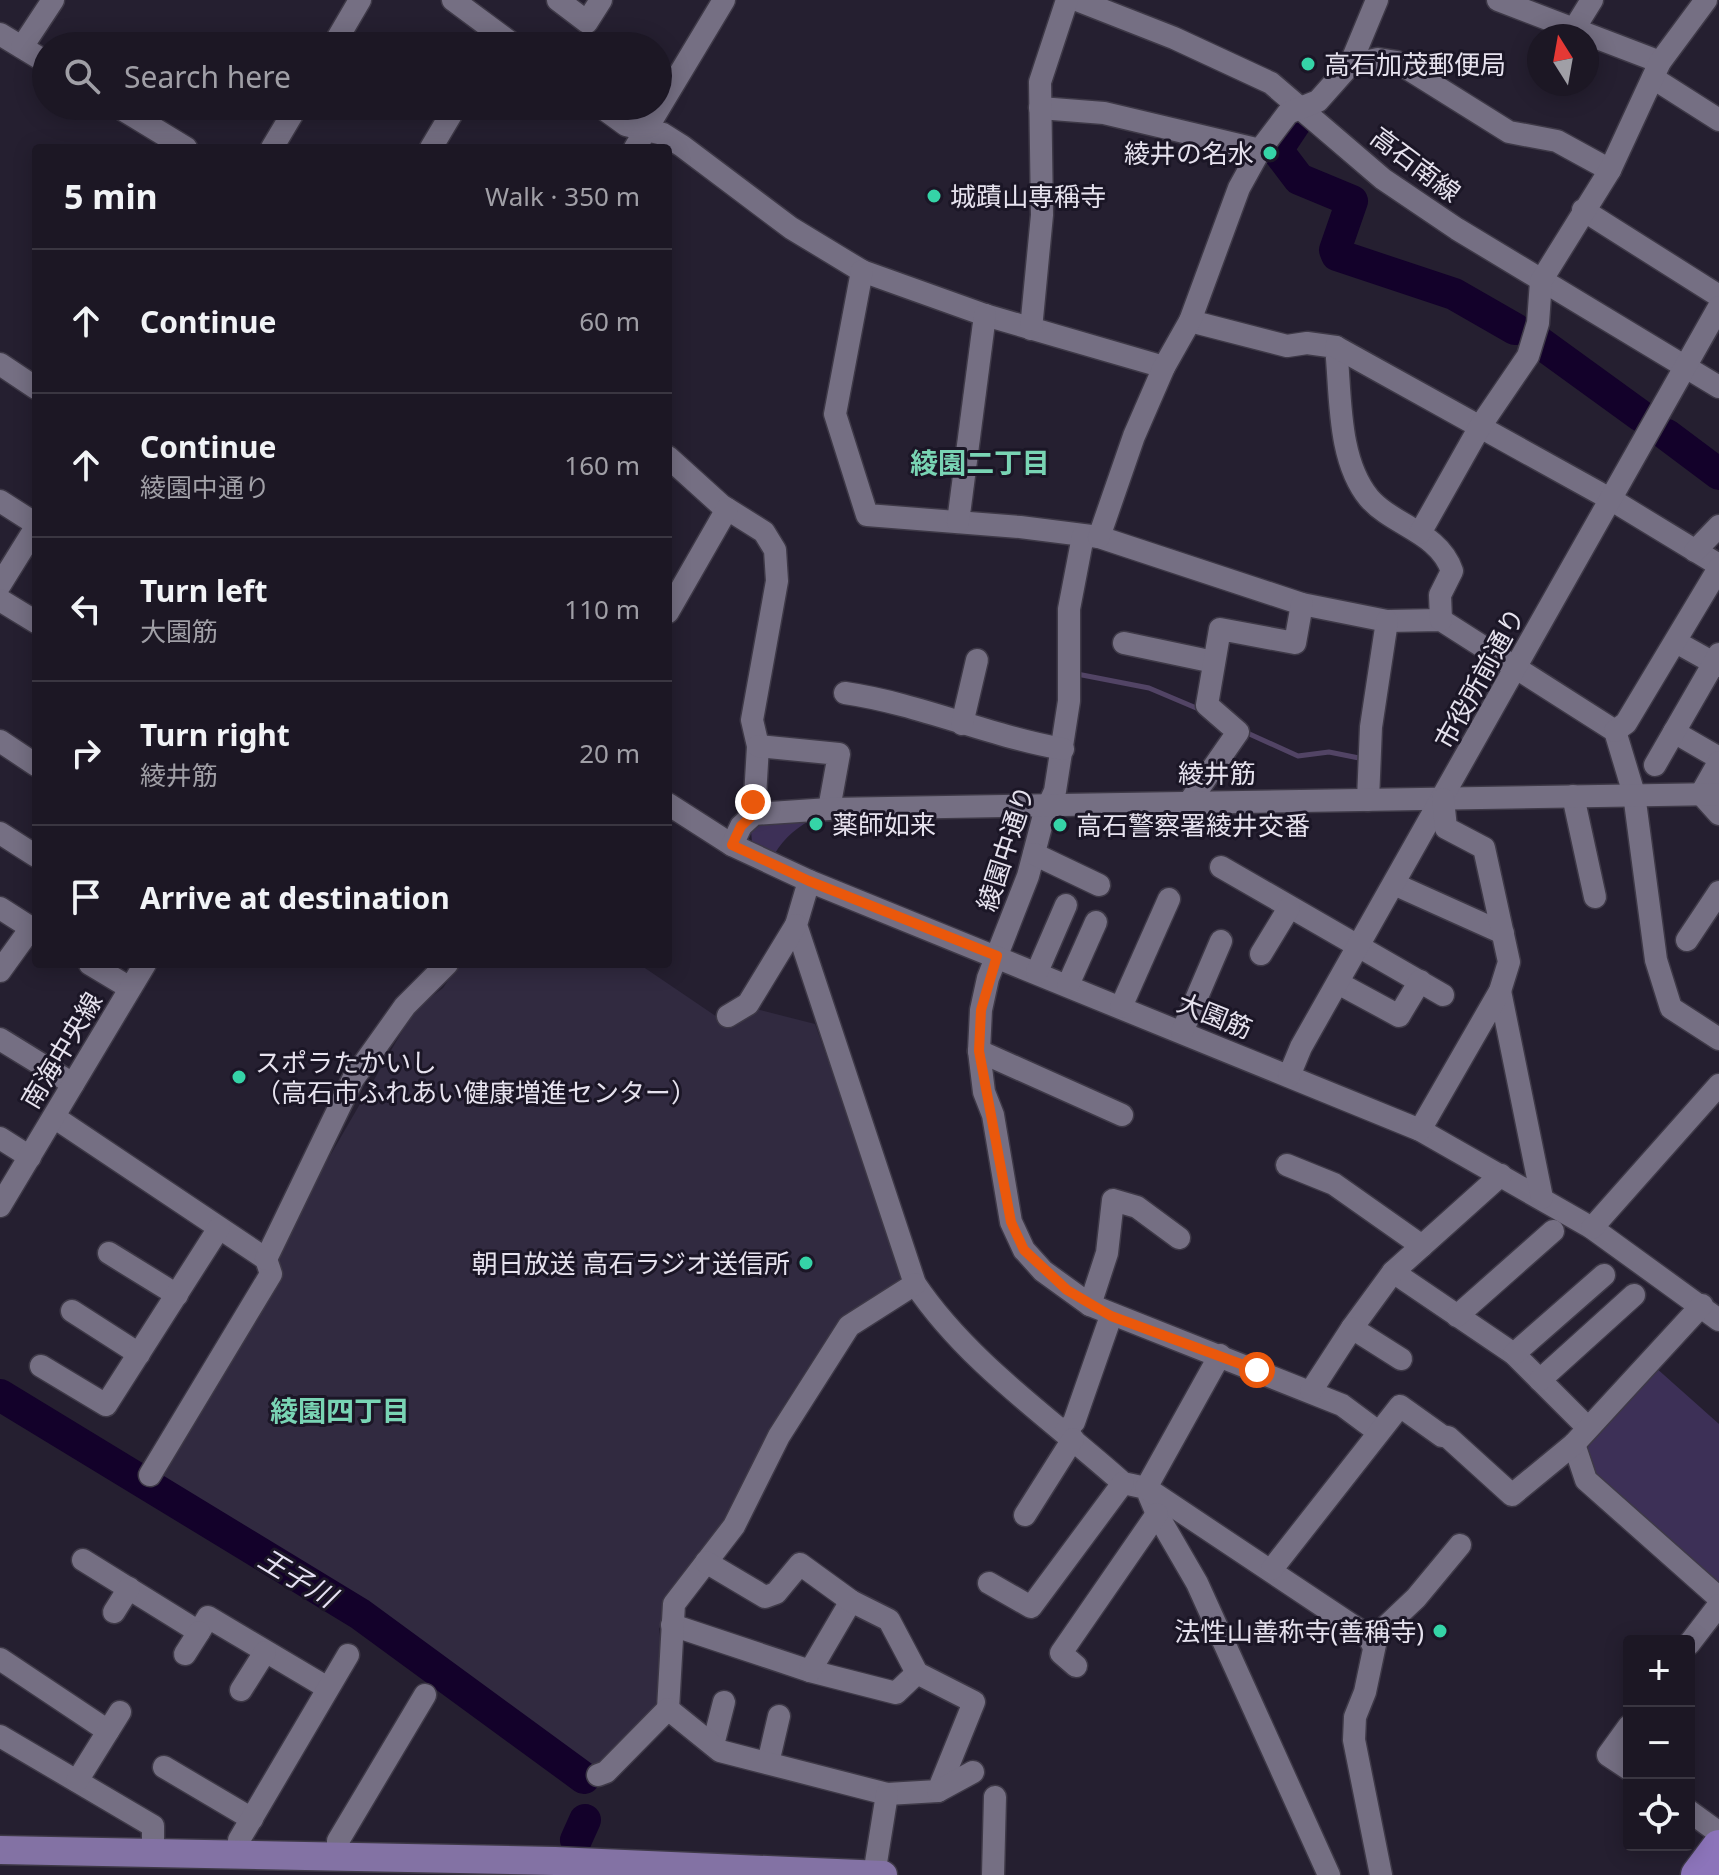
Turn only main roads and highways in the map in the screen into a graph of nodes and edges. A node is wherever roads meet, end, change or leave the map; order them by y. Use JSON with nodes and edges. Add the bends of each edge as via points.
{"nodes":[{"id":1,"x":1719,"y":1847,"type":"edge"},
{"id":2,"x":0,"y":1850,"type":"edge"},
{"id":3,"x":552,"y":1868,"type":"edge"},
{"id":4,"x":874,"y":1875,"type":"edge"},
{"id":5,"x":883,"y":1875,"type":"edge"},
{"id":6,"x":1698,"y":1875,"type":"edge"}],
"edges":[{"from":1,"to":6,"type":"highway"},
{"from":2,"to":3,"type":"main road","via":[[338,1856]]},
{"from":3,"to":4,"type":"main road"},
{"from":4,"to":5,"type":"main road"}]}
